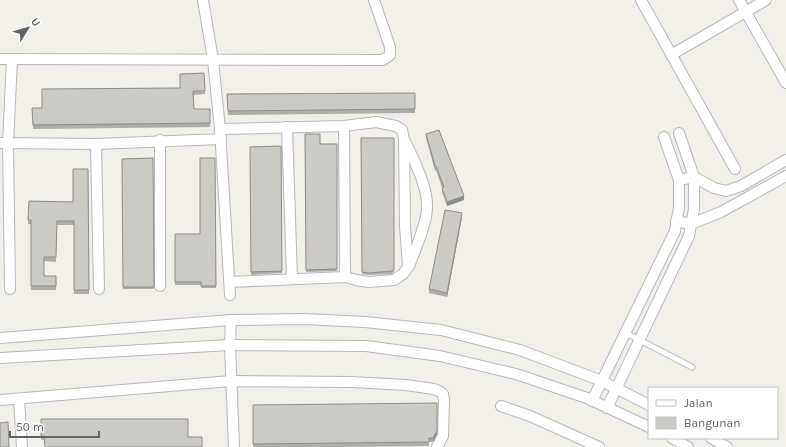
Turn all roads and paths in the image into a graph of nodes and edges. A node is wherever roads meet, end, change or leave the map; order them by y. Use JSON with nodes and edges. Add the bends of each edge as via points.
{"nodes":[{"id":1,"x":203,"y":0,"type":"edge"},
{"id":2,"x":374,"y":0,"type":"edge"},
{"id":3,"x":641,"y":0,"type":"edge"},
{"id":4,"x":739,"y":0,"type":"edge"},
{"id":5,"x":766,"y":0,"type":"edge"},
{"id":6,"x":746,"y":12,"type":"junction"},
{"id":7,"x":671,"y":55,"type":"junction"},
{"id":8,"x":0,"y":59,"type":"edge"},
{"id":9,"x":12,"y":60,"type":"junction"},
{"id":10,"x":213,"y":60,"type":"junction"},
{"id":11,"x":786,"y":83,"type":"edge"},
{"id":12,"x":344,"y":126,"type":"junction"},
{"id":13,"x":287,"y":127,"type":"junction"},
{"id":14,"x":679,"y":133,"type":"dead end"},
{"id":15,"x":220,"y":134,"type":"junction"},
{"id":16,"x":664,"y":137,"type":"dead end"},
{"id":17,"x":404,"y":139,"type":"junction"},
{"id":18,"x":160,"y":140,"type":"junction"},
{"id":19,"x":4,"y":143,"type":"edge"},
{"id":20,"x":96,"y":144,"type":"junction"},
{"id":21,"x":786,"y":160,"type":"edge"},
{"id":22,"x":735,"y":169,"type":"dead end"},
{"id":23,"x":786,"y":176,"type":"edge"},
{"id":24,"x":694,"y":177,"type":"junction"},
{"id":25,"x":679,"y":180,"type":"junction"},
{"id":26,"x":676,"y":221,"type":"junction"},
{"id":27,"x":692,"y":224,"type":"junction"},
{"id":28,"x":408,"y":267,"type":"junction"},
{"id":29,"x":345,"y":277,"type":"junction"},
{"id":30,"x":292,"y":278,"type":"junction"},
{"id":31,"x":230,"y":282,"type":"junction"},
{"id":32,"x":160,"y":286,"type":"dead end"},
{"id":33,"x":99,"y":288,"type":"dead end"},
{"id":34,"x":10,"y":289,"type":"dead end"},
{"id":35,"x":230,"y":295,"type":"dead end"},
{"id":36,"x":231,"y":320,"type":"junction"},
{"id":37,"x":626,"y":333,"type":"junction"},
{"id":38,"x":0,"y":338,"type":"edge"},
{"id":39,"x":639,"y":340,"type":"junction"},
{"id":40,"x":230,"y":345,"type":"junction"},
{"id":41,"x":0,"y":358,"type":"edge"},
{"id":42,"x":692,"y":367,"type":"dead end"},
{"id":43,"x":231,"y":381,"type":"junction"},
{"id":44,"x":602,"y":381,"type":"junction"},
{"id":45,"x":616,"y":388,"type":"junction"},
{"id":46,"x":19,"y":399,"type":"junction"},
{"id":47,"x":0,"y":400,"type":"edge"},
{"id":48,"x":592,"y":401,"type":"junction"},
{"id":49,"x":648,"y":404,"type":"edge"},
{"id":50,"x":502,"y":406,"type":"dead end"},
{"id":51,"x":607,"y":408,"type":"junction"},
{"id":52,"x":648,"y":427,"type":"edge"},
{"id":53,"x":674,"y":439,"type":"edge"},
{"id":54,"x":714,"y":439,"type":"edge"},
{"id":55,"x":22,"y":447,"type":"edge"},
{"id":56,"x":234,"y":447,"type":"edge"},
{"id":57,"x":437,"y":447,"type":"edge"},
{"id":58,"x":599,"y":447,"type":"edge"},
{"id":59,"x":688,"y":447,"type":"edge"},
{"id":60,"x":727,"y":447,"type":"edge"}],
"edges":[{"from":1,"to":10,"type":"street"},
{"from":2,"to":10,"type":"street","via":[[390,47],[390,55],[383,60]]},
{"from":3,"to":7,"type":"street"},
{"from":4,"to":6,"type":"street"},
{"from":5,"to":6,"type":"street"},
{"from":6,"to":7,"type":"street"},
{"from":6,"to":11,"type":"street"},
{"from":7,"to":22,"type":"street"},
{"from":8,"to":9,"type":"street"},
{"from":9,"to":10,"type":"street"},
{"from":9,"to":19,"type":"street"},
{"from":10,"to":15,"type":"street"},
{"from":12,"to":13,"type":"street"},
{"from":12,"to":17,"type":"street","via":[[376,122],[396,126],[402,130]]},
{"from":12,"to":29,"type":"street"},
{"from":13,"to":15,"type":"street"},
{"from":13,"to":30,"type":"street"},
{"from":14,"to":24,"type":"street"},
{"from":15,"to":18,"type":"street"},
{"from":15,"to":31,"type":"street"},
{"from":16,"to":25,"type":"street"},
{"from":17,"to":28,"type":"street"},
{"from":17,"to":28,"type":"street","via":[[418,168],[427,197],[420,237]]},
{"from":18,"to":20,"type":"street"},
{"from":18,"to":32,"type":"street"},
{"from":19,"to":20,"type":"street"},
{"from":19,"to":34,"type":"street"},
{"from":20,"to":33,"type":"street"},
{"from":21,"to":24,"type":"street","via":[[741,186],[726,191],[714,188]]},
{"from":23,"to":27,"type":"street","via":[[721,212]]},
{"from":24,"to":25,"type":"street"},
{"from":24,"to":27,"type":"street"},
{"from":25,"to":26,"type":"street"},
{"from":26,"to":27,"type":"street"},
{"from":26,"to":37,"type":"street","via":[[674,231]]},
{"from":27,"to":39,"type":"street","via":[[689,236]]},
{"from":28,"to":29,"type":"street","via":[[394,280],[369,282]]},
{"from":29,"to":30,"type":"street"},
{"from":30,"to":31,"type":"street"},
{"from":31,"to":35,"type":"street"},
{"from":36,"to":38,"type":"street"},
{"from":36,"to":40,"type":"street"},
{"from":36,"to":44,"type":"street","via":[[305,319],[441,330],[520,350]]},
{"from":37,"to":39,"type":"lane"},
{"from":37,"to":44,"type":"street"},
{"from":39,"to":42,"type":"lane"},
{"from":39,"to":45,"type":"street"},
{"from":40,"to":41,"type":"street"},
{"from":40,"to":43,"type":"street"},
{"from":40,"to":48,"type":"street","via":[[366,346],[440,356],[516,374]]},
{"from":43,"to":46,"type":"street"},
{"from":43,"to":56,"type":"street"},
{"from":43,"to":57,"type":"street","via":[[378,383],[439,390],[444,400],[443,436]]},
{"from":44,"to":45,"type":"street"},
{"from":44,"to":48,"type":"street"},
{"from":45,"to":49,"type":"street"},
{"from":45,"to":51,"type":"street"},
{"from":46,"to":47,"type":"street"},
{"from":46,"to":55,"type":"street"},
{"from":48,"to":51,"type":"street"},
{"from":50,"to":58,"type":"street"},
{"from":51,"to":52,"type":"street"},
{"from":53,"to":59,"type":"street"},
{"from":54,"to":60,"type":"street"}]}
